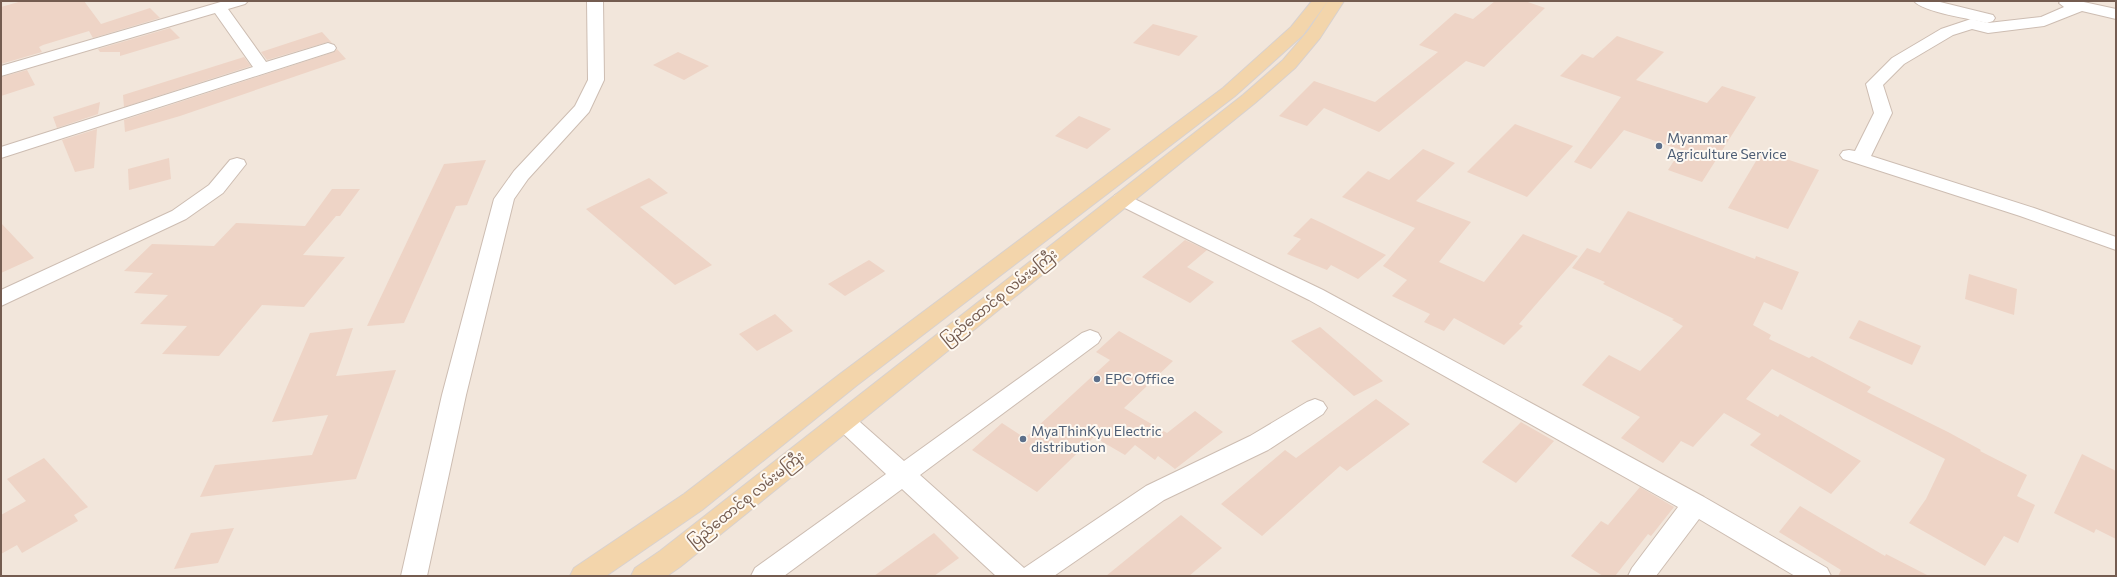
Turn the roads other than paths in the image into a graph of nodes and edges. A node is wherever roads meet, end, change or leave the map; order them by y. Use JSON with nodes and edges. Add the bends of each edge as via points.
{"nodes":[{"id":1,"x":240,"y":1,"type":"edge"},
{"id":2,"x":595,"y":1,"type":"edge"},
{"id":3,"x":1320,"y":1,"type":"edge"},
{"id":4,"x":1336,"y":1,"type":"edge"},
{"id":5,"x":1922,"y":1,"type":"edge"},
{"id":6,"x":2057,"y":1,"type":"edge"},
{"id":7,"x":2080,"y":6,"type":"junction"},
{"id":8,"x":218,"y":7,"type":"junction"},
{"id":9,"x":2116,"y":14,"type":"edge"},
{"id":10,"x":2021,"y":24,"type":"junction"},
{"id":11,"x":328,"y":48,"type":"dead end"},
{"id":12,"x":262,"y":68,"type":"junction"},
{"id":13,"x":1,"y":71,"type":"edge"},
{"id":14,"x":1,"y":153,"type":"edge"},
{"id":15,"x":237,"y":164,"type":"dead end"},
{"id":16,"x":1122,"y":199,"type":"junction"},
{"id":17,"x":2116,"y":244,"type":"edge"},
{"id":18,"x":1,"y":300,"type":"edge"},
{"id":19,"x":1090,"y":338,"type":"dead end"},
{"id":20,"x":1315,"y":408,"type":"dead end"},
{"id":21,"x":844,"y":421,"type":"junction"},
{"id":22,"x":903,"y":475,"type":"junction"},
{"id":23,"x":1695,"y":504,"type":"junction"},
{"id":24,"x":414,"y":576,"type":"edge"},
{"id":25,"x":584,"y":576,"type":"edge"},
{"id":26,"x":645,"y":576,"type":"edge"},
{"id":27,"x":764,"y":576,"type":"edge"},
{"id":28,"x":1014,"y":576,"type":"edge"},
{"id":29,"x":1033,"y":576,"type":"edge"},
{"id":30,"x":1641,"y":576,"type":"edge"},
{"id":31,"x":1818,"y":576,"type":"edge"}],
"edges":[{"from":1,"to":8,"type":"street"},
{"from":2,"to":24,"type":"street","via":[[596,80],[583,108],[521,175],[504,200],[454,395]]},
{"from":3,"to":25,"type":"main road","via":[[1297,31],[1229,92],[848,380],[693,502]]},
{"from":4,"to":16,"type":"main road","name":"ပြည်ထောင်စု လမ်းမကြီး","via":[[1314,34],[1289,64],[1249,99]]},
{"from":5,"to":10,"type":"street","via":[[1971,15]]},
{"from":6,"to":7,"type":"street"},
{"from":7,"to":9,"type":"street"},
{"from":7,"to":10,"type":"street","via":[[2044,21]]},
{"from":8,"to":12,"type":"street"},
{"from":8,"to":13,"type":"street"},
{"from":10,"to":17,"type":"street","via":[[1988,28],[1971,24],[1947,32],[1898,61],[1874,84],[1883,113],[1855,157],[2027,212]]},
{"from":11,"to":12,"type":"street"},
{"from":12,"to":14,"type":"street"},
{"from":15,"to":18,"type":"street","via":[[216,189],[179,215]]},
{"from":16,"to":21,"type":"main road","name":"ပြည်ထောင်စု လမ်းမကြီး"},
{"from":16,"to":23,"type":"street","via":[[1316,295]]},
{"from":19,"to":22,"type":"street"},
{"from":20,"to":29,"type":"street","via":[[1259,442],[1155,493]]},
{"from":21,"to":22,"type":"street"},
{"from":21,"to":26,"type":"main road","name":"ပြည်ထောင်စု လမ်းမကြီး"},
{"from":22,"to":27,"type":"street"},
{"from":22,"to":28,"type":"street"},
{"from":23,"to":30,"type":"street"},
{"from":23,"to":31,"type":"street"}]}
